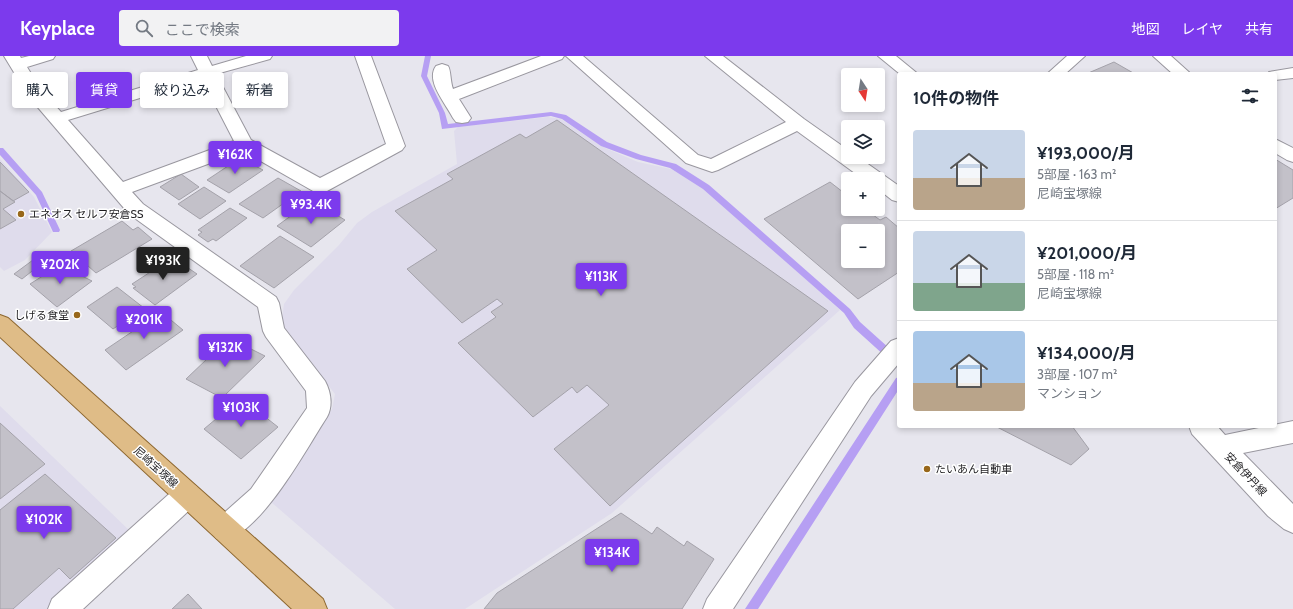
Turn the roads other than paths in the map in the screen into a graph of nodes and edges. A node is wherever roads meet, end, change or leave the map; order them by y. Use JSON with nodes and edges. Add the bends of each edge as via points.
{"nodes":[{"id":1,"x":47,"y":56,"type":"edge"},
{"id":2,"x":199,"y":56,"type":"edge"},
{"id":3,"x":264,"y":56,"type":"edge"},
{"id":4,"x":363,"y":56,"type":"edge"},
{"id":5,"x":556,"y":56,"type":"edge"},
{"id":6,"x":574,"y":56,"type":"edge"},
{"id":7,"x":712,"y":56,"type":"edge"},
{"id":8,"x":886,"y":56,"type":"edge"},
{"id":9,"x":1077,"y":56,"type":"edge"},
{"id":10,"x":1161,"y":56,"type":"edge"},
{"id":11,"x":15,"y":60,"type":"edge"},
{"id":12,"x":442,"y":68,"type":"dead end"},
{"id":13,"x":207,"y":72,"type":"joint"},
{"id":14,"x":907,"y":72,"type":"edge"},
{"id":15,"x":1057,"y":72,"type":"edge"},
{"id":16,"x":1181,"y":72,"type":"edge"},
{"id":17,"x":1293,"y":73,"type":"edge"},
{"id":18,"x":1277,"y":75,"type":"edge"},
{"id":19,"x":140,"y":93,"type":"edge"},
{"id":20,"x":450,"y":96,"type":"junction"},
{"id":21,"x":224,"y":105,"type":"edge"},
{"id":22,"x":58,"y":118,"type":"junction"},
{"id":23,"x":462,"y":118,"type":"dead end"},
{"id":24,"x":798,"y":123,"type":"junction"},
{"id":25,"x":244,"y":144,"type":"junction"},
{"id":26,"x":1282,"y":144,"type":"edge"},
{"id":27,"x":1293,"y":156,"type":"edge"},
{"id":28,"x":866,"y":172,"type":"edge"},
{"id":29,"x":885,"y":185,"type":"edge"},
{"id":30,"x":119,"y":190,"type":"junction"},
{"id":31,"x":897,"y":194,"type":"edge"},
{"id":32,"x":0,"y":324,"type":"edge"},
{"id":33,"x":897,"y":349,"type":"edge"},
{"id":34,"x":1203,"y":428,"type":"edge"},
{"id":35,"x":1293,"y":432,"type":"edge"},
{"id":36,"x":1220,"y":448,"type":"junction"},
{"id":37,"x":187,"y":495,"type":"junction"},
{"id":38,"x":1293,"y":520,"type":"edge"},
{"id":39,"x":225,"y":529,"type":"junction"},
{"id":40,"x":62,"y":609,"type":"edge"},
{"id":41,"x":313,"y":609,"type":"edge"},
{"id":42,"x":716,"y":609,"type":"edge"}],
"edges":[{"from":1,"to":11,"type":"street"},
{"from":2,"to":13,"type":"street"},
{"from":3,"to":13,"type":"street"},
{"from":4,"to":25,"type":"street","via":[[396,146],[320,186]]},
{"from":5,"to":20,"type":"street"},
{"from":6,"to":24,"type":"street","via":[[692,159],[712,166]]},
{"from":7,"to":24,"type":"street"},
{"from":8,"to":14,"type":"street"},
{"from":9,"to":15,"type":"street"},
{"from":10,"to":16,"type":"street"},
{"from":11,"to":22,"type":"street","via":[[35,93]]},
{"from":12,"to":20,"type":"street","via":[[442,85]]},
{"from":17,"to":18,"type":"street"},
{"from":19,"to":22,"type":"street"},
{"from":20,"to":23,"type":"street"},
{"from":21,"to":25,"type":"street"},
{"from":22,"to":30,"type":"street"},
{"from":24,"to":28,"type":"street"},
{"from":25,"to":30,"type":"street"},
{"from":26,"to":27,"type":"street"},
{"from":29,"to":31,"type":"street"},
{"from":30,"to":39,"type":"street","via":[[136,209],[268,303],[274,331],[317,388],[319,410],[260,498]]},
{"from":32,"to":37,"type":"main road","name":"尼崎宝塚線"},
{"from":33,"to":42,"type":"street","via":[[863,389]]},
{"from":34,"to":36,"type":"street","name":"安倉伊丹線"},
{"from":35,"to":36,"type":"street"},
{"from":36,"to":38,"type":"street","name":"安倉伊丹線"},
{"from":37,"to":39,"type":"main road","name":"尼崎宝塚線"},
{"from":37,"to":40,"type":"street"},
{"from":39,"to":41,"type":"main road","name":"尼崎宝塚線"}]}
